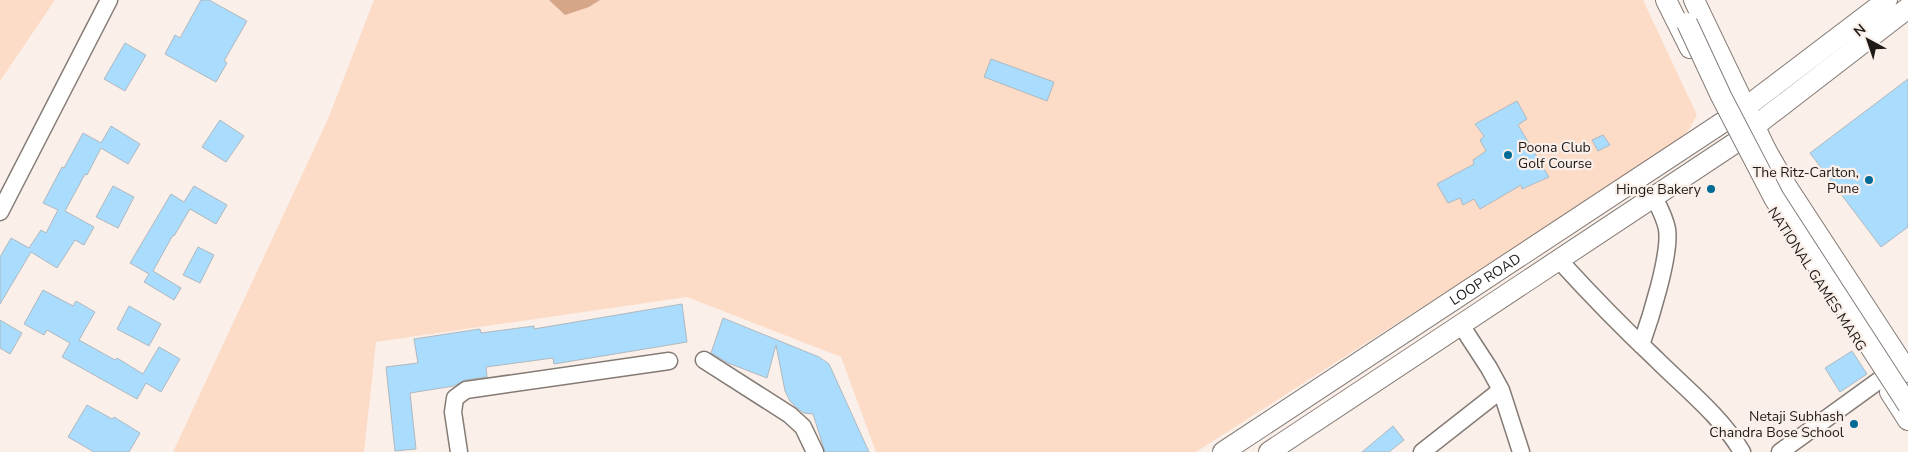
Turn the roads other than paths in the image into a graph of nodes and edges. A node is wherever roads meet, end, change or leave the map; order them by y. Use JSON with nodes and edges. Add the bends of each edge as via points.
{"nodes":[{"id":1,"x":109,"y":0,"type":"edge"},
{"id":2,"x":1666,"y":0,"type":"edge"},
{"id":3,"x":1676,"y":0,"type":"edge"},
{"id":4,"x":1685,"y":0,"type":"edge"},
{"id":5,"x":1887,"y":0,"type":"edge"},
{"id":6,"x":1908,"y":8,"type":"edge"},
{"id":7,"x":1692,"y":14,"type":"edge"},
{"id":8,"x":1746,"y":107,"type":"junction"},
{"id":9,"x":1725,"y":121,"type":"junction"},
{"id":10,"x":1755,"y":126,"type":"junction"},
{"id":11,"x":1735,"y":143,"type":"junction"},
{"id":12,"x":1787,"y":187,"type":"junction"},
{"id":13,"x":1654,"y":197,"type":"junction"},
{"id":14,"x":1766,"y":201,"type":"junction"},
{"id":15,"x":0,"y":212,"type":"edge"},
{"id":16,"x":1559,"y":260,"type":"junction"},
{"id":17,"x":1461,"y":325,"type":"junction"},
{"id":18,"x":1641,"y":345,"type":"junction"},
{"id":19,"x":670,"y":360,"type":"dead end"},
{"id":20,"x":704,"y":360,"type":"dead end"},
{"id":21,"x":1908,"y":372,"type":"edge"},
{"id":22,"x":1881,"y":379,"type":"junction"},
{"id":23,"x":1908,"y":388,"type":"edge"},
{"id":24,"x":1500,"y":390,"type":"junction"},
{"id":25,"x":1908,"y":405,"type":"edge"},
{"id":26,"x":1908,"y":420,"type":"edge"},
{"id":27,"x":459,"y":452,"type":"edge"},
{"id":28,"x":815,"y":452,"type":"edge"},
{"id":29,"x":1223,"y":452,"type":"edge"},
{"id":30,"x":1269,"y":452,"type":"edge"},
{"id":31,"x":1422,"y":452,"type":"edge"},
{"id":32,"x":1521,"y":452,"type":"edge"},
{"id":33,"x":1742,"y":452,"type":"edge"},
{"id":34,"x":1780,"y":452,"type":"edge"}],
"edges":[{"from":1,"to":15,"type":"street"},
{"from":2,"to":9,"type":"main road","name":"NATIONAL GAMES MARG"},
{"from":3,"to":7,"type":"main road"},
{"from":4,"to":7,"type":"main road"},
{"from":5,"to":8,"type":"main road","name":"LOOP ROAD"},
{"from":6,"to":10,"type":"main road","name":"LOOP ROAD"},
{"from":7,"to":8,"type":"main road","name":"NATIONAL GAMES MARG"},
{"from":7,"to":23,"type":"main road","via":[[1776,184]]},
{"from":7,"to":25,"type":"main road","bridge":true,"via":[[1722,96],[1774,198]]},
{"from":8,"to":9,"type":"main road","name":"LOOP ROAD"},
{"from":8,"to":10,"type":"main road","name":"NATIONAL GAMES MARG"},
{"from":9,"to":11,"type":"main road","name":"NATIONAL GAMES MARG"},
{"from":9,"to":29,"type":"main road","name":"LOOP ROAD"},
{"from":10,"to":11,"type":"main road","name":"LOOP ROAD"},
{"from":10,"to":12,"type":"main road","name":"NATIONAL GAMES MARG"},
{"from":11,"to":13,"type":"main road","name":"LOOP ROAD"},
{"from":11,"to":14,"type":"main road","name":"NATIONAL GAMES MARG"},
{"from":12,"to":14,"type":"main road"},
{"from":12,"to":21,"type":"main road","name":"NATIONAL GAMES MARG"},
{"from":13,"to":16,"type":"main road","name":"LOOP ROAD"},
{"from":13,"to":18,"type":"street","via":[[1667,229],[1667,246]]},
{"from":14,"to":22,"type":"main road","name":"NATIONAL GAMES MARG"},
{"from":16,"to":17,"type":"main road","name":"LOOP ROAD"},
{"from":16,"to":18,"type":"street"},
{"from":17,"to":24,"type":"street"},
{"from":17,"to":30,"type":"main road","name":"LOOP ROAD"},
{"from":18,"to":33,"type":"street","via":[[1697,398]]},
{"from":19,"to":27,"type":"street","via":[[466,390],[455,398],[453,412]]},
{"from":20,"to":28,"type":"street","via":[[790,415],[802,427]]},
{"from":22,"to":26,"type":"main road","name":"NATIONAL GAMES MARG"},
{"from":22,"to":34,"type":"street"},
{"from":24,"to":31,"type":"street"},
{"from":24,"to":32,"type":"street"}]}
